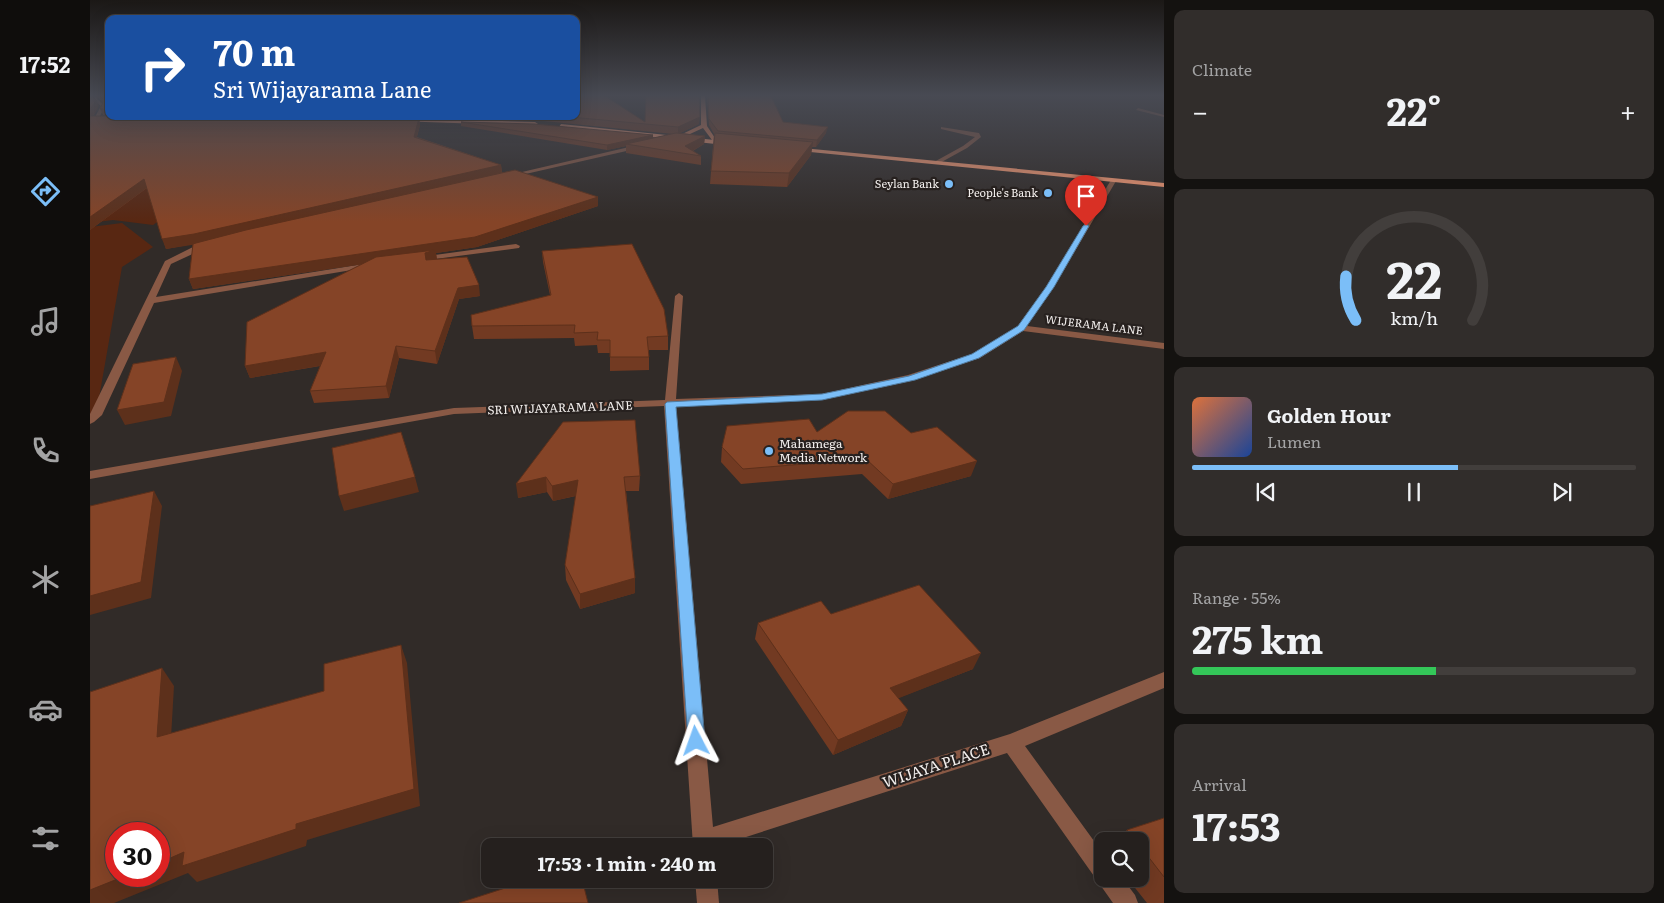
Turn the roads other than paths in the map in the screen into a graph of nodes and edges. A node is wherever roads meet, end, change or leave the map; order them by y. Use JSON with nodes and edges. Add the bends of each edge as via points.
{"nodes":[{"id":1,"x":676,"y":138,"type":"edge"},
{"id":2,"x":677,"y":138,"type":"edge"},
{"id":3,"x":714,"y":138,"type":"edge"},
{"id":4,"x":977,"y":138,"type":"edge"},
{"id":5,"x":657,"y":143,"type":"edge"},
{"id":6,"x":718,"y":143,"type":"junction"},
{"id":7,"x":647,"y":145,"type":"edge"},
{"id":8,"x":747,"y":145,"type":"edge"},
{"id":9,"x":784,"y":148,"type":"edge"},
{"id":10,"x":936,"y":162,"type":"junction"},
{"id":11,"x":502,"y":178,"type":"edge"},
{"id":12,"x":1113,"y":181,"type":"junction"},
{"id":13,"x":1164,"y":185,"type":"edge"},
{"id":14,"x":213,"y":244,"type":"edge"},
{"id":15,"x":516,"y":246,"type":"dead end"},
{"id":16,"x":410,"y":260,"type":"edge"},
{"id":17,"x":380,"y":264,"type":"edge"},
{"id":18,"x":679,"y":296,"type":"dead end"},
{"id":19,"x":149,"y":301,"type":"junction"},
{"id":20,"x":1021,"y":328,"type":"junction"},
{"id":21,"x":1164,"y":346,"type":"edge"},
{"id":22,"x":670,"y":404,"type":"junction"},
{"id":23,"x":90,"y":420,"type":"edge"},
{"id":24,"x":90,"y":475,"type":"edge"},
{"id":25,"x":1164,"y":680,"type":"edge"},
{"id":26,"x":1011,"y":743,"type":"junction"},
{"id":27,"x":704,"y":838,"type":"edge"},
{"id":28,"x":719,"y":838,"type":"edge"},
{"id":29,"x":1094,"y":859,"type":"edge"},
{"id":30,"x":1115,"y":887,"type":"edge"},
{"id":31,"x":707,"y":888,"type":"edge"},
{"id":32,"x":708,"y":903,"type":"edge"},
{"id":33,"x":1126,"y":903,"type":"edge"}],
"edges":[{"from":1,"to":5,"type":"street"},
{"from":2,"to":6,"type":"highway"},
{"from":3,"to":6,"type":"main road"},
{"from":4,"to":10,"type":"street"},
{"from":6,"to":8,"type":"highway"},
{"from":7,"to":11,"type":"street"},
{"from":9,"to":10,"type":"highway"},
{"from":10,"to":12,"type":"highway"},
{"from":12,"to":13,"type":"highway"},
{"from":12,"to":20,"type":"street","via":[[1050,287]]},
{"from":14,"to":19,"type":"street","via":[[168,263]]},
{"from":15,"to":16,"type":"street"},
{"from":17,"to":19,"type":"street"},
{"from":18,"to":22,"type":"street"},
{"from":19,"to":23,"type":"street","via":[[96,415]]},
{"from":20,"to":21,"type":"street","name":"WIJERAMA LANE"},
{"from":20,"to":22,"type":"street","name":"SRI WIJAYARAMA LANE","via":[[976,356],[911,378],[822,397]]},
{"from":22,"to":24,"type":"street","name":"SRI WIJAYARAMA LANE","via":[[454,411]]},
{"from":22,"to":27,"type":"street"},
{"from":25,"to":26,"type":"street","name":"WIJAYA PLACE"},
{"from":26,"to":28,"type":"street","name":"WIJAYA PLACE"},
{"from":26,"to":29,"type":"street"},
{"from":30,"to":33,"type":"street"},
{"from":31,"to":32,"type":"street"}]}
